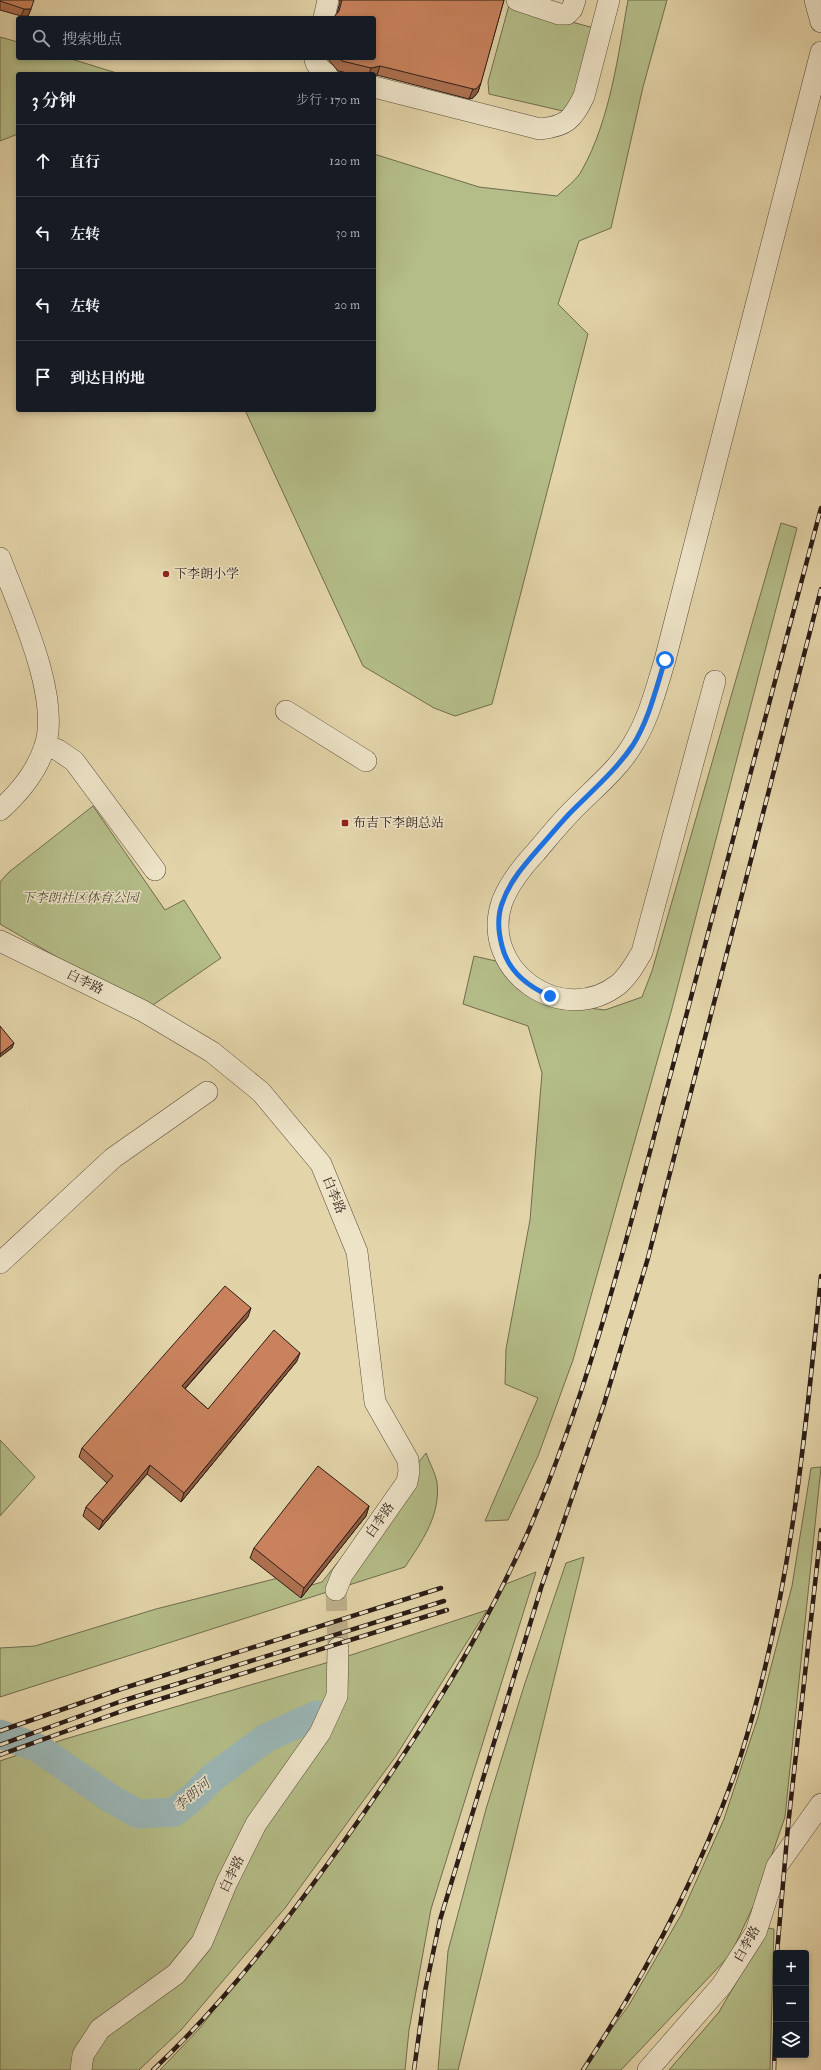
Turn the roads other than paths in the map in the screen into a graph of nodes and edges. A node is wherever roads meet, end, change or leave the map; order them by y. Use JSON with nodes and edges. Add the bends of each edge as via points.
{"nodes":[{"id":1,"x":328,"y":0,"type":"edge"},
{"id":2,"x":518,"y":0,"type":"edge"},
{"id":3,"x":575,"y":0,"type":"edge"},
{"id":4,"x":609,"y":0,"type":"edge"},
{"id":5,"x":815,"y":0,"type":"edge"},
{"id":6,"x":542,"y":4,"type":"edge"},
{"id":7,"x":324,"y":16,"type":"edge"},
{"id":8,"x":821,"y":22,"type":"edge"},
{"id":9,"x":821,"y":52,"type":"edge"},
{"id":10,"x":315,"y":60,"type":"edge"},
{"id":11,"x":324,"y":72,"type":"edge"},
{"id":12,"x":376,"y":88,"type":"edge"},
{"id":13,"x":0,"y":558,"type":"edge"},
{"id":14,"x":715,"y":680,"type":"dead end"},
{"id":15,"x":286,"y":710,"type":"dead end"},
{"id":16,"x":45,"y":745,"type":"junction"},
{"id":17,"x":366,"y":761,"type":"dead end"},
{"id":18,"x":0,"y":810,"type":"edge"},
{"id":19,"x":155,"y":870,"type":"dead end"},
{"id":20,"x":0,"y":941,"type":"edge"},
{"id":21,"x":207,"y":1092,"type":"dead end"},
{"id":22,"x":0,"y":1263,"type":"edge"},
{"id":23,"x":336,"y":1590,"type":"tunnel mouth"},
{"id":24,"x":338,"y":1648,"type":"tunnel mouth"},
{"id":25,"x":821,"y":1804,"type":"edge"},
{"id":26,"x":81,"y":2070,"type":"edge"},
{"id":27,"x":648,"y":2070,"type":"edge"}],
"edges":[{"from":1,"to":7,"type":"street"},
{"from":2,"to":6,"type":"street"},
{"from":3,"to":6,"type":"street","via":[[567,14],[559,14]]},
{"from":4,"to":12,"type":"street","via":[[584,96],[578,110],[568,122],[556,127],[540,129]]},
{"from":5,"to":8,"type":"street"},
{"from":9,"to":14,"type":"street","via":[[665,660],[649,713],[632,745],[524,864],[502,901],[499,934],[503,951],[520,978],[533,988],[567,1000],[585,999],[601,994],[618,984],[632,971],[642,952]]},
{"from":10,"to":11,"type":"street"},
{"from":13,"to":16,"type":"street","via":[[43,674],[49,710]]},
{"from":15,"to":17,"type":"street"},
{"from":16,"to":18,"type":"street","via":[[32,773],[13,799]]},
{"from":16,"to":19,"type":"street","via":[[58,750],[74,762]]},
{"from":20,"to":23,"type":"street","name":"白李路","via":[[143,1011],[212,1052],[261,1092],[321,1164],[357,1252],[375,1402],[408,1460],[409,1471],[406,1482],[342,1575]]},
{"from":21,"to":22,"type":"street","via":[[113,1158]]},
{"from":24,"to":26,"type":"street","name":"白李路","via":[[337,1696],[323,1726],[256,1824],[227,1882],[202,1942],[176,1974],[100,2029],[83,2055]]},
{"from":25,"to":27,"type":"street","name":"白李路","via":[[776,1866],[756,1932],[722,1985]]}]}
